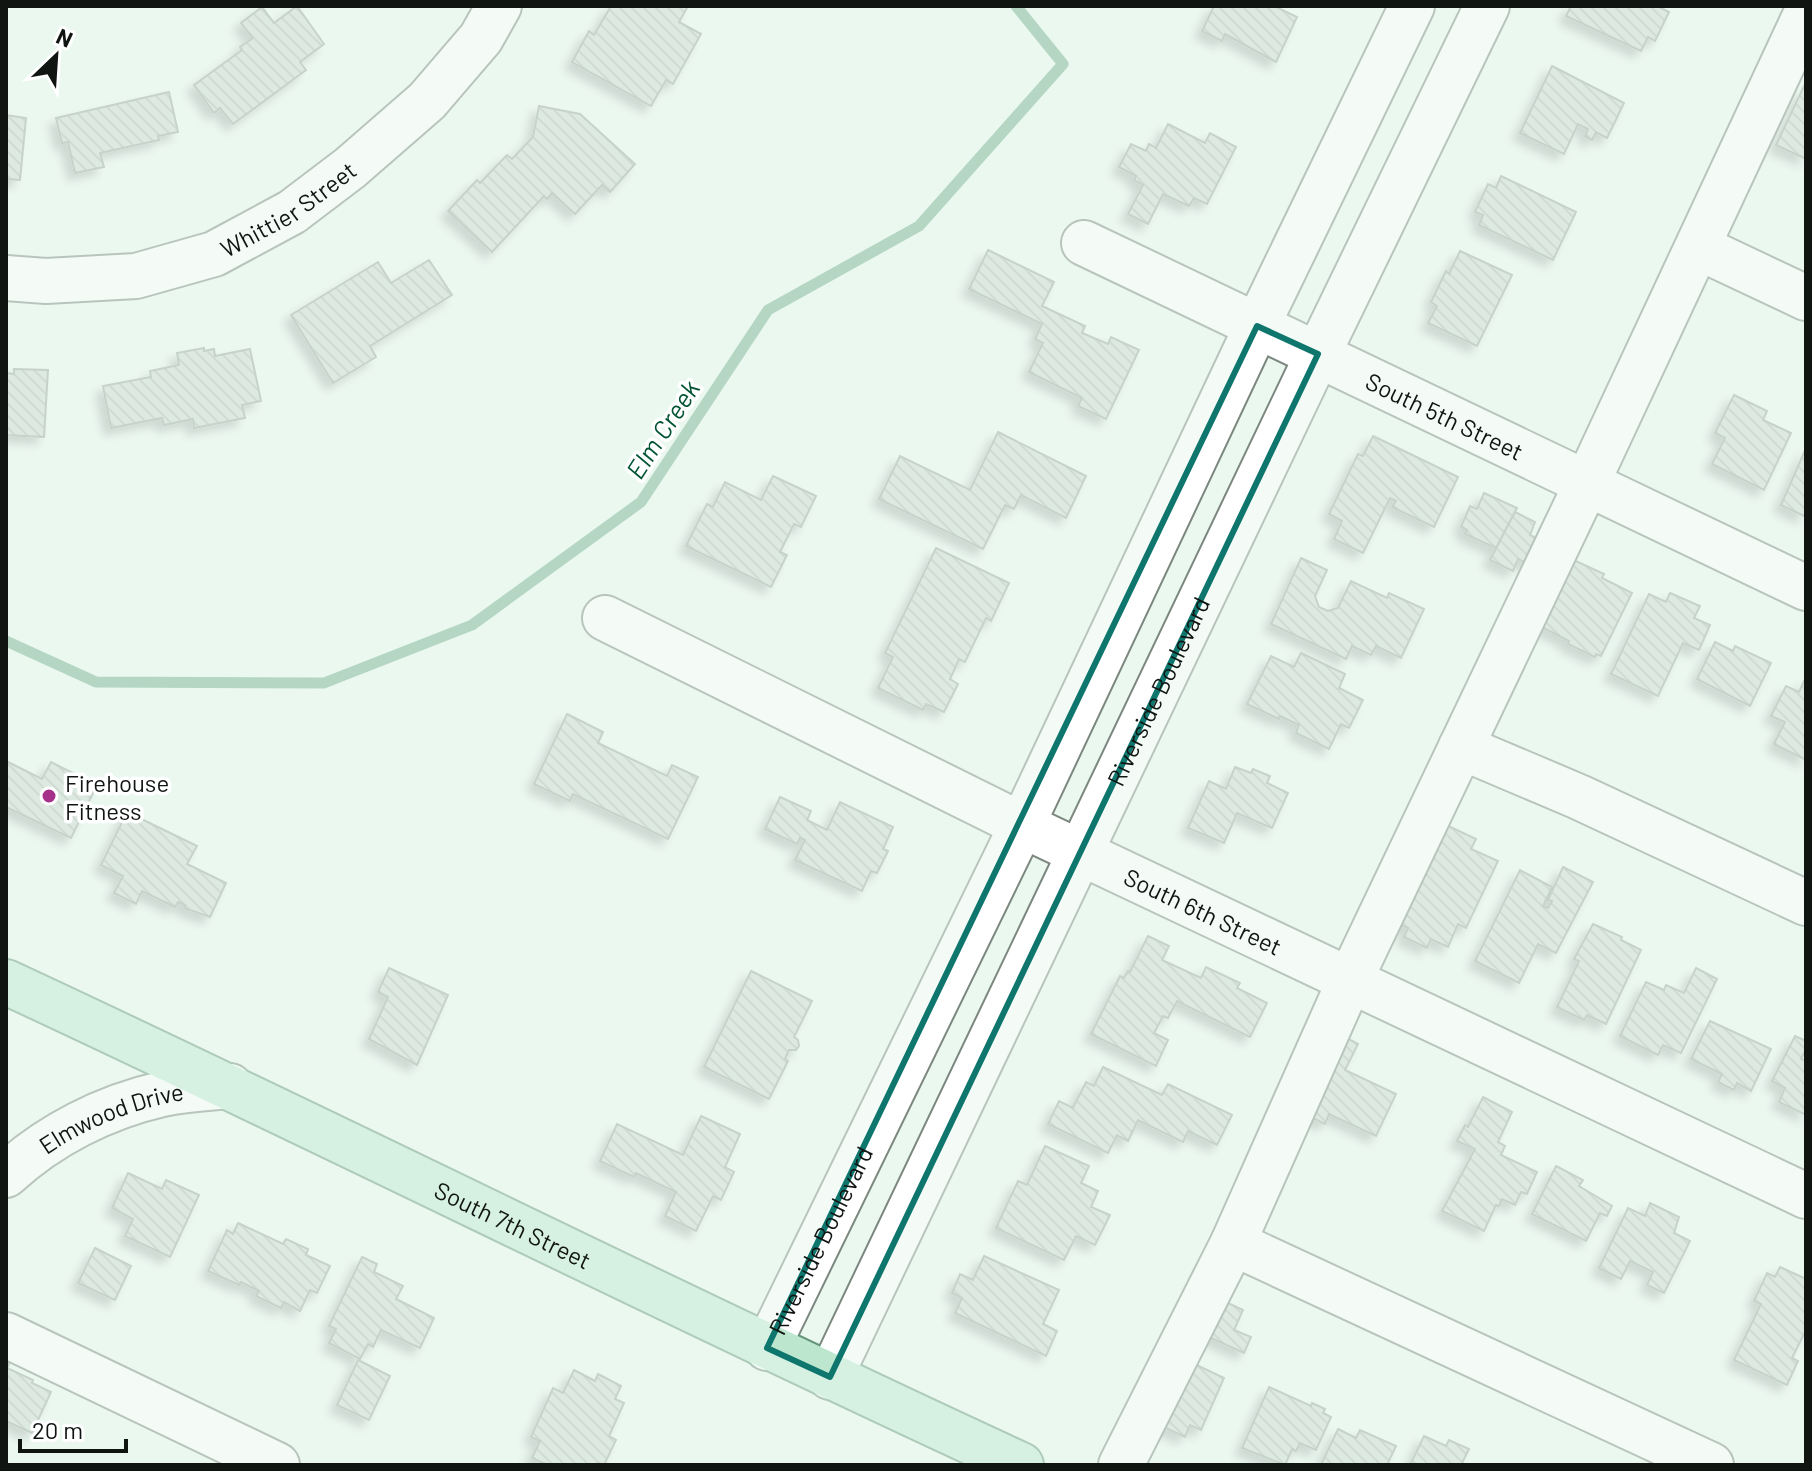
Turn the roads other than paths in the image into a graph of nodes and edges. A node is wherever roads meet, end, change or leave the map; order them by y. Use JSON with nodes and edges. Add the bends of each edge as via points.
{"nodes":[{"id":1,"x":499,"y":6,"type":"edge"},
{"id":2,"x":1412,"y":6,"type":"edge"},
{"id":3,"x":1487,"y":6,"type":"edge"},
{"id":4,"x":1806,"y":14,"type":"edge"},
{"id":5,"x":1084,"y":243,"type":"dead end"},
{"id":6,"x":1698,"y":247,"type":"junction"},
{"id":7,"x":6,"y":278,"type":"edge"},
{"id":8,"x":1806,"y":298,"type":"edge"},
{"id":9,"x":1257,"y":326,"type":"junction"},
{"id":10,"x":1318,"y":354,"type":"junction"},
{"id":11,"x":1587,"y":483,"type":"junction"},
{"id":12,"x":1806,"y":588,"type":"edge"},
{"id":13,"x":605,"y":618,"type":"dead end"},
{"id":14,"x":1461,"y":747,"type":"junction"},
{"id":15,"x":1022,"y":825,"type":"junction"},
{"id":16,"x":1080,"y":852,"type":"junction"},
{"id":17,"x":1806,"y":903,"type":"edge"},
{"id":18,"x":1350,"y":980,"type":"junction"},
{"id":19,"x":6,"y":982,"type":"edge"},
{"id":20,"x":230,"y":1086,"type":"junction"},
{"id":21,"x":6,"y":1175,"type":"edge"},
{"id":22,"x":1806,"y":1196,"type":"edge"},
{"id":23,"x":1233,"y":1243,"type":"junction"},
{"id":24,"x":6,"y":1335,"type":"edge"},
{"id":25,"x":767,"y":1348,"type":"junction"},
{"id":26,"x":830,"y":1377,"type":"junction"},
{"id":27,"x":277,"y":1465,"type":"edge"},
{"id":28,"x":1021,"y":1465,"type":"edge"},
{"id":29,"x":1121,"y":1465,"type":"edge"},
{"id":30,"x":1711,"y":1465,"type":"edge"}],
"edges":[{"from":1,"to":7,"type":"street","name":"Whittier Street","via":[[481,38],[427,101],[292,212],[214,254],[136,276]]},
{"from":2,"to":9,"type":"street","name":"Riverside Boulevard"},
{"from":3,"to":10,"type":"street","name":"Riverside Boulevard"},
{"from":4,"to":6,"type":"street"},
{"from":5,"to":9,"type":"street","name":"South 5th Street"},
{"from":6,"to":8,"type":"street"},
{"from":6,"to":11,"type":"street"},
{"from":9,"to":10,"type":"street","name":"South 5th Street"},
{"from":9,"to":15,"type":"street","name":"Riverside Boulevard"},
{"from":10,"to":11,"type":"street","name":"South 5th Street"},
{"from":10,"to":16,"type":"street","name":"Riverside Boulevard"},
{"from":11,"to":12,"type":"street","name":"South 5th Street"},
{"from":11,"to":14,"type":"street"},
{"from":13,"to":15,"type":"street","name":"South 6th Street"},
{"from":14,"to":17,"type":"street"},
{"from":14,"to":18,"type":"street"},
{"from":15,"to":16,"type":"street","name":"South 6th Street"},
{"from":15,"to":25,"type":"street","name":"Riverside Boulevard"},
{"from":16,"to":18,"type":"street","name":"South 6th Street"},
{"from":16,"to":26,"type":"street","name":"Riverside Boulevard"},
{"from":18,"to":22,"type":"street","name":"South 6th Street"},
{"from":18,"to":23,"type":"street"},
{"from":19,"to":20,"type":"main road","name":"South 7th Street"},
{"from":20,"to":21,"type":"street","name":"Elmwood Drive","via":[[128,1103],[83,1121]]},
{"from":20,"to":25,"type":"main road","name":"South 7th Street"},
{"from":23,"to":29,"type":"street"},
{"from":23,"to":30,"type":"street"},
{"from":24,"to":27,"type":"street"},
{"from":25,"to":26,"type":"main road","name":"South 7th Street"},
{"from":26,"to":28,"type":"main road","name":"South 7th Street"}]}
